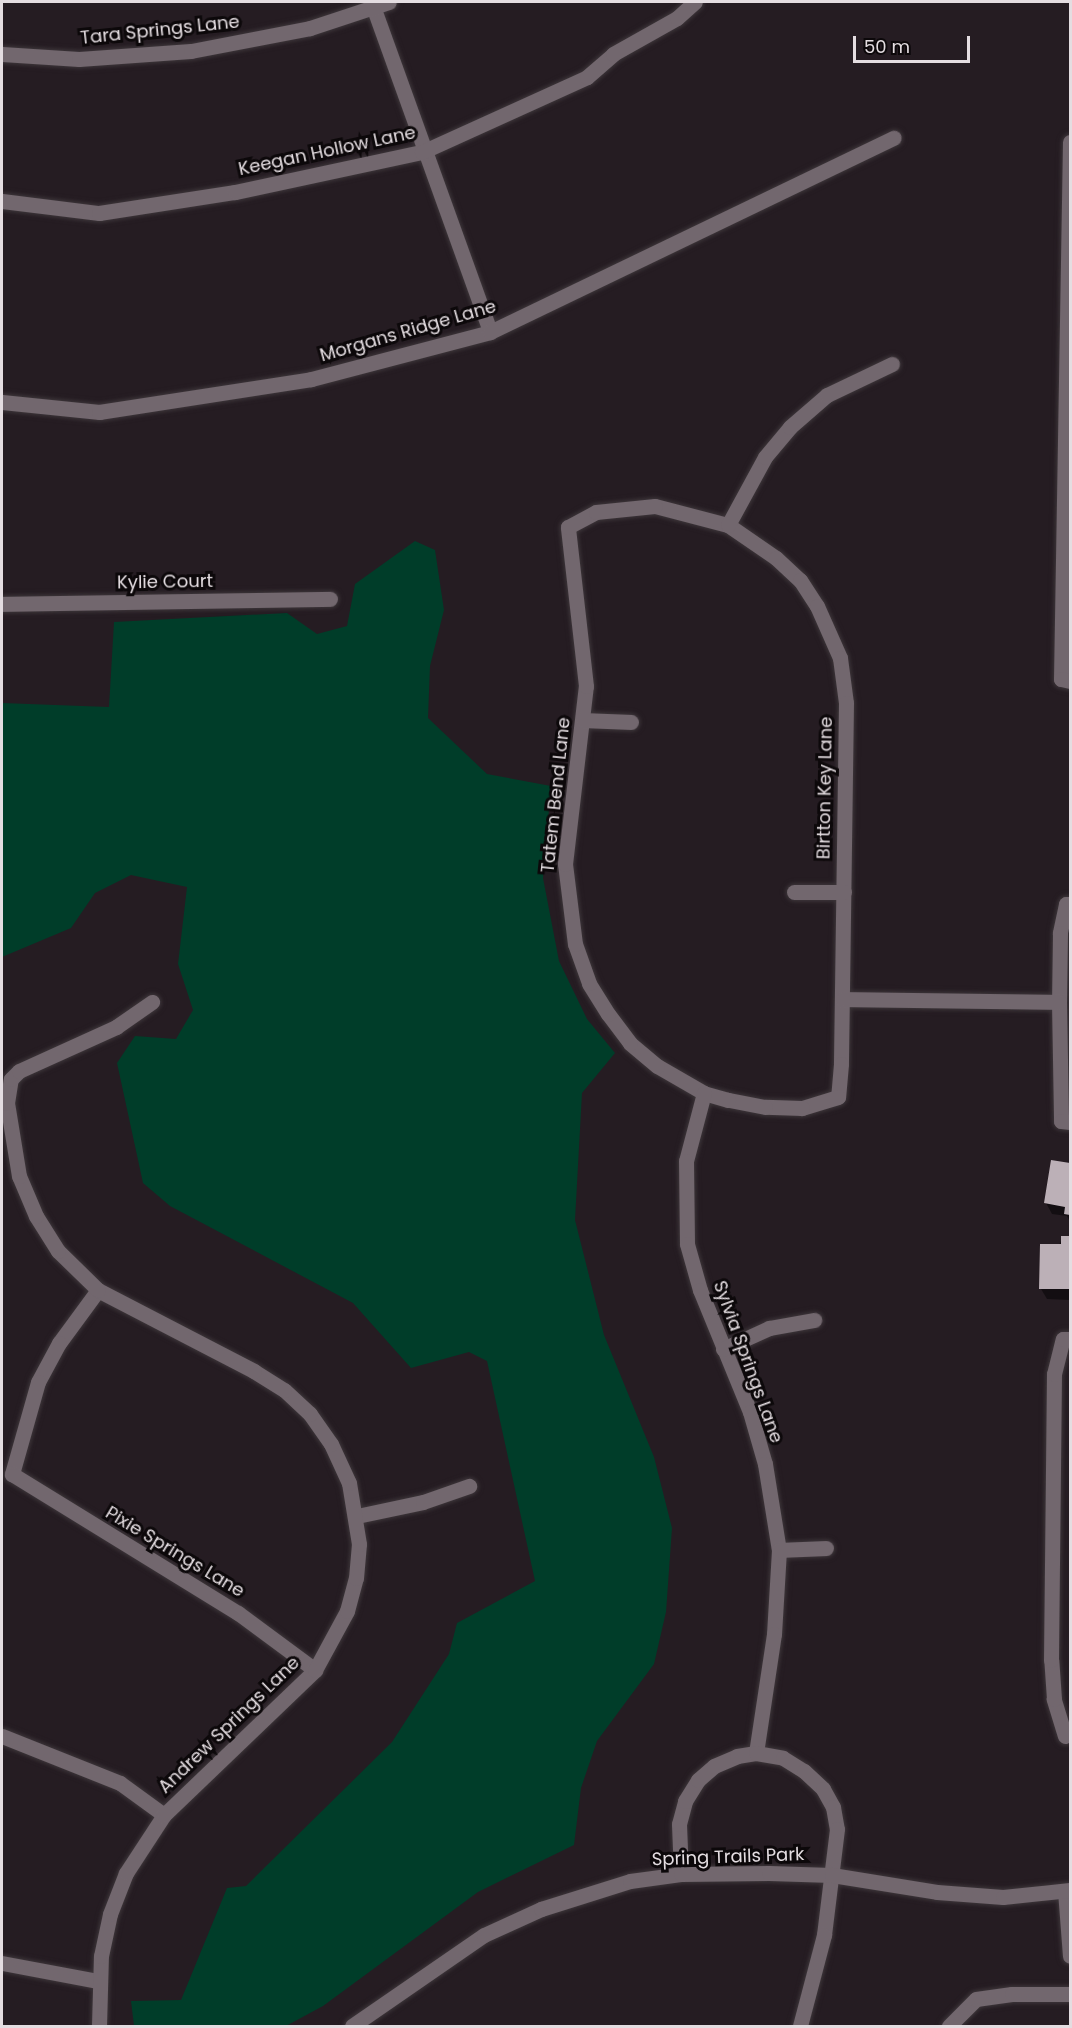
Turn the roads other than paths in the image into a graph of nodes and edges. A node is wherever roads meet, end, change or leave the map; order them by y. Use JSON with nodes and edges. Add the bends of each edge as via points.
{"nodes":[{"id":1,"x":389,"y":2,"type":"edge"},
{"id":2,"x":695,"y":2,"type":"edge"},
{"id":3,"x":374,"y":9,"type":"junction"},
{"id":4,"x":2,"y":54,"type":"edge"},
{"id":5,"x":894,"y":138,"type":"dead end"},
{"id":6,"x":1071,"y":142,"type":"edge"},
{"id":7,"x":422,"y":152,"type":"junction"},
{"id":8,"x":2,"y":201,"type":"edge"},
{"id":9,"x":490,"y":332,"type":"junction"},
{"id":10,"x":892,"y":364,"type":"dead end"},
{"id":11,"x":2,"y":402,"type":"edge"},
{"id":12,"x":728,"y":525,"type":"junction"},
{"id":13,"x":568,"y":527,"type":"joint"},
{"id":14,"x":330,"y":599,"type":"dead end"},
{"id":15,"x":2,"y":604,"type":"edge"},
{"id":16,"x":1066,"y":680,"type":"edge"},
{"id":17,"x":583,"y":720,"type":"junction"},
{"id":18,"x":631,"y":722,"type":"dead end"},
{"id":19,"x":794,"y":892,"type":"dead end"},
{"id":20,"x":844,"y":892,"type":"junction"},
{"id":21,"x":1068,"y":904,"type":"edge"},
{"id":22,"x":844,"y":999,"type":"junction"},
{"id":23,"x":152,"y":1002,"type":"dead end"},
{"id":24,"x":1059,"y":1002,"type":"junction"},
{"id":25,"x":704,"y":1093,"type":"junction"},
{"id":26,"x":838,"y":1097,"type":"joint"},
{"id":27,"x":1071,"y":1122,"type":"edge"},
{"id":28,"x":98,"y":1290,"type":"junction"},
{"id":29,"x":814,"y":1320,"type":"dead end"},
{"id":30,"x":1071,"y":1339,"type":"edge"},
{"id":31,"x":723,"y":1349,"type":"junction"},
{"id":32,"x":469,"y":1486,"type":"dead end"},
{"id":33,"x":357,"y":1516,"type":"junction"},
{"id":34,"x":826,"y":1548,"type":"dead end"},
{"id":35,"x":780,"y":1551,"type":"junction"},
{"id":36,"x":315,"y":1670,"type":"junction"},
{"id":37,"x":2,"y":1736,"type":"edge"},
{"id":38,"x":1065,"y":1736,"type":"dead end"},
{"id":39,"x":756,"y":1753,"type":"junction"},
{"id":40,"x":164,"y":1815,"type":"junction"},
{"id":41,"x":681,"y":1874,"type":"junction"},
{"id":42,"x":832,"y":1875,"type":"junction"},
{"id":43,"x":1068,"y":1890,"type":"edge"},
{"id":44,"x":1071,"y":1956,"type":"edge"},
{"id":45,"x":2,"y":1963,"type":"edge"},
{"id":46,"x":98,"y":1982,"type":"junction"},
{"id":47,"x":1071,"y":1994,"type":"edge"},
{"id":48,"x":99,"y":2026,"type":"edge"},
{"id":49,"x":352,"y":2026,"type":"edge"},
{"id":50,"x":800,"y":2026,"type":"edge"},
{"id":51,"x":949,"y":2026,"type":"edge"}],
"edges":[{"from":1,"to":3,"type":"street","name":"Tara Springs Lane"},
{"from":2,"to":7,"type":"street","name":"Keegan Hollow Lane","via":[[676,18],[613,54],[587,77]]},
{"from":3,"to":4,"type":"street","name":"Tara Springs Lane","via":[[310,28],[191,51],[79,59]]},
{"from":3,"to":7,"type":"street"},
{"from":5,"to":9,"type":"street","name":"Morgans Ridge Lane"},
{"from":6,"to":16,"type":"street"},
{"from":7,"to":8,"type":"street","name":"Keegan Hollow Lane","via":[[235,192],[99,213]]},
{"from":7,"to":9,"type":"street"},
{"from":9,"to":11,"type":"street","name":"Morgans Ridge Lane","via":[[311,379],[99,412]]},
{"from":10,"to":12,"type":"street","via":[[827,395],[790,427],[765,457]]},
{"from":12,"to":13,"type":"street","name":"Birtton Key Lane","via":[[655,506],[596,512]]},
{"from":12,"to":20,"type":"street","name":"Birtton Key Lane","via":[[753,540],[800,580],[828,627],[840,658],[846,703]]},
{"from":13,"to":17,"type":"street","name":"Tatem Bend Lane","via":[[584,638]]},
{"from":14,"to":15,"type":"street","name":"Kylie Court"},
{"from":17,"to":18,"type":"street"},
{"from":17,"to":25,"type":"street","name":"Tatem Bend Lane","via":[[565,864],[575,945],[589,983],[630,1043],[657,1065]]},
{"from":19,"to":20,"type":"street"},
{"from":20,"to":22,"type":"street","name":"Birtton Key Lane"},
{"from":21,"to":24,"type":"street","via":[[1060,933]]},
{"from":22,"to":24,"type":"street"},
{"from":22,"to":26,"type":"street","name":"Birtton Key Lane"},
{"from":23,"to":28,"type":"street","name":"Andrew Springs Lane","via":[[116,1026],[19,1071],[12,1079],[7,1103],[20,1176],[36,1216],[58,1251]]},
{"from":24,"to":27,"type":"street","via":[[1061,1121]]},
{"from":25,"to":26,"type":"street","name":"Tatem Bend Lane","via":[[765,1107],[802,1108]]},
{"from":25,"to":31,"type":"street","name":"Sylvia Springs Lane","via":[[686,1161],[684,1204],[690,1256]]},
{"from":28,"to":33,"type":"street","name":"Andrew Springs Lane","via":[[284,1390],[310,1414],[331,1444],[350,1483]]},
{"from":28,"to":36,"type":"street","name":"Pixie Springs Lane","via":[[59,1343],[38,1382],[12,1474],[238,1613]]},
{"from":29,"to":31,"type":"street","via":[[769,1328]]},
{"from":30,"to":38,"type":"street","via":[[1063,1339],[1054,1374],[1051,1660],[1054,1699]]},
{"from":31,"to":35,"type":"street","name":"Sylvia Springs Lane","via":[[750,1412],[765,1464]]},
{"from":32,"to":33,"type":"street"},
{"from":33,"to":36,"type":"street","name":"Andrew Springs Lane","via":[[356,1578],[347,1611]]},
{"from":34,"to":35,"type":"street"},
{"from":35,"to":39,"type":"street","name":"Sylvia Springs Lane","via":[[774,1634]]},
{"from":36,"to":40,"type":"street","name":"Andrew Springs Lane"},
{"from":37,"to":40,"type":"street","via":[[120,1783]]},
{"from":39,"to":41,"type":"street","via":[[722,1763],[698,1780],[679,1824]]},
{"from":39,"to":42,"type":"street","via":[[783,1758],[823,1789],[833,1807],[837,1829]]},
{"from":40,"to":46,"type":"street","name":"Andrew Springs Lane","via":[[126,1873],[114,1904]]},
{"from":41,"to":42,"type":"street","name":"Spring Trails Park"},
{"from":41,"to":49,"type":"street","name":"Spring Trails Park","via":[[630,1881],[588,1893],[484,1935]]},
{"from":42,"to":43,"type":"street","name":"Spring Trails Park","via":[[937,1892],[992,1896]]},
{"from":42,"to":50,"type":"street","via":[[815,1980]]},
{"from":43,"to":44,"type":"street"},
{"from":45,"to":46,"type":"street"},
{"from":46,"to":48,"type":"street","name":"Andrew Springs Lane"},
{"from":47,"to":51,"type":"street","via":[[1012,1994],[976,1999]]}]}
